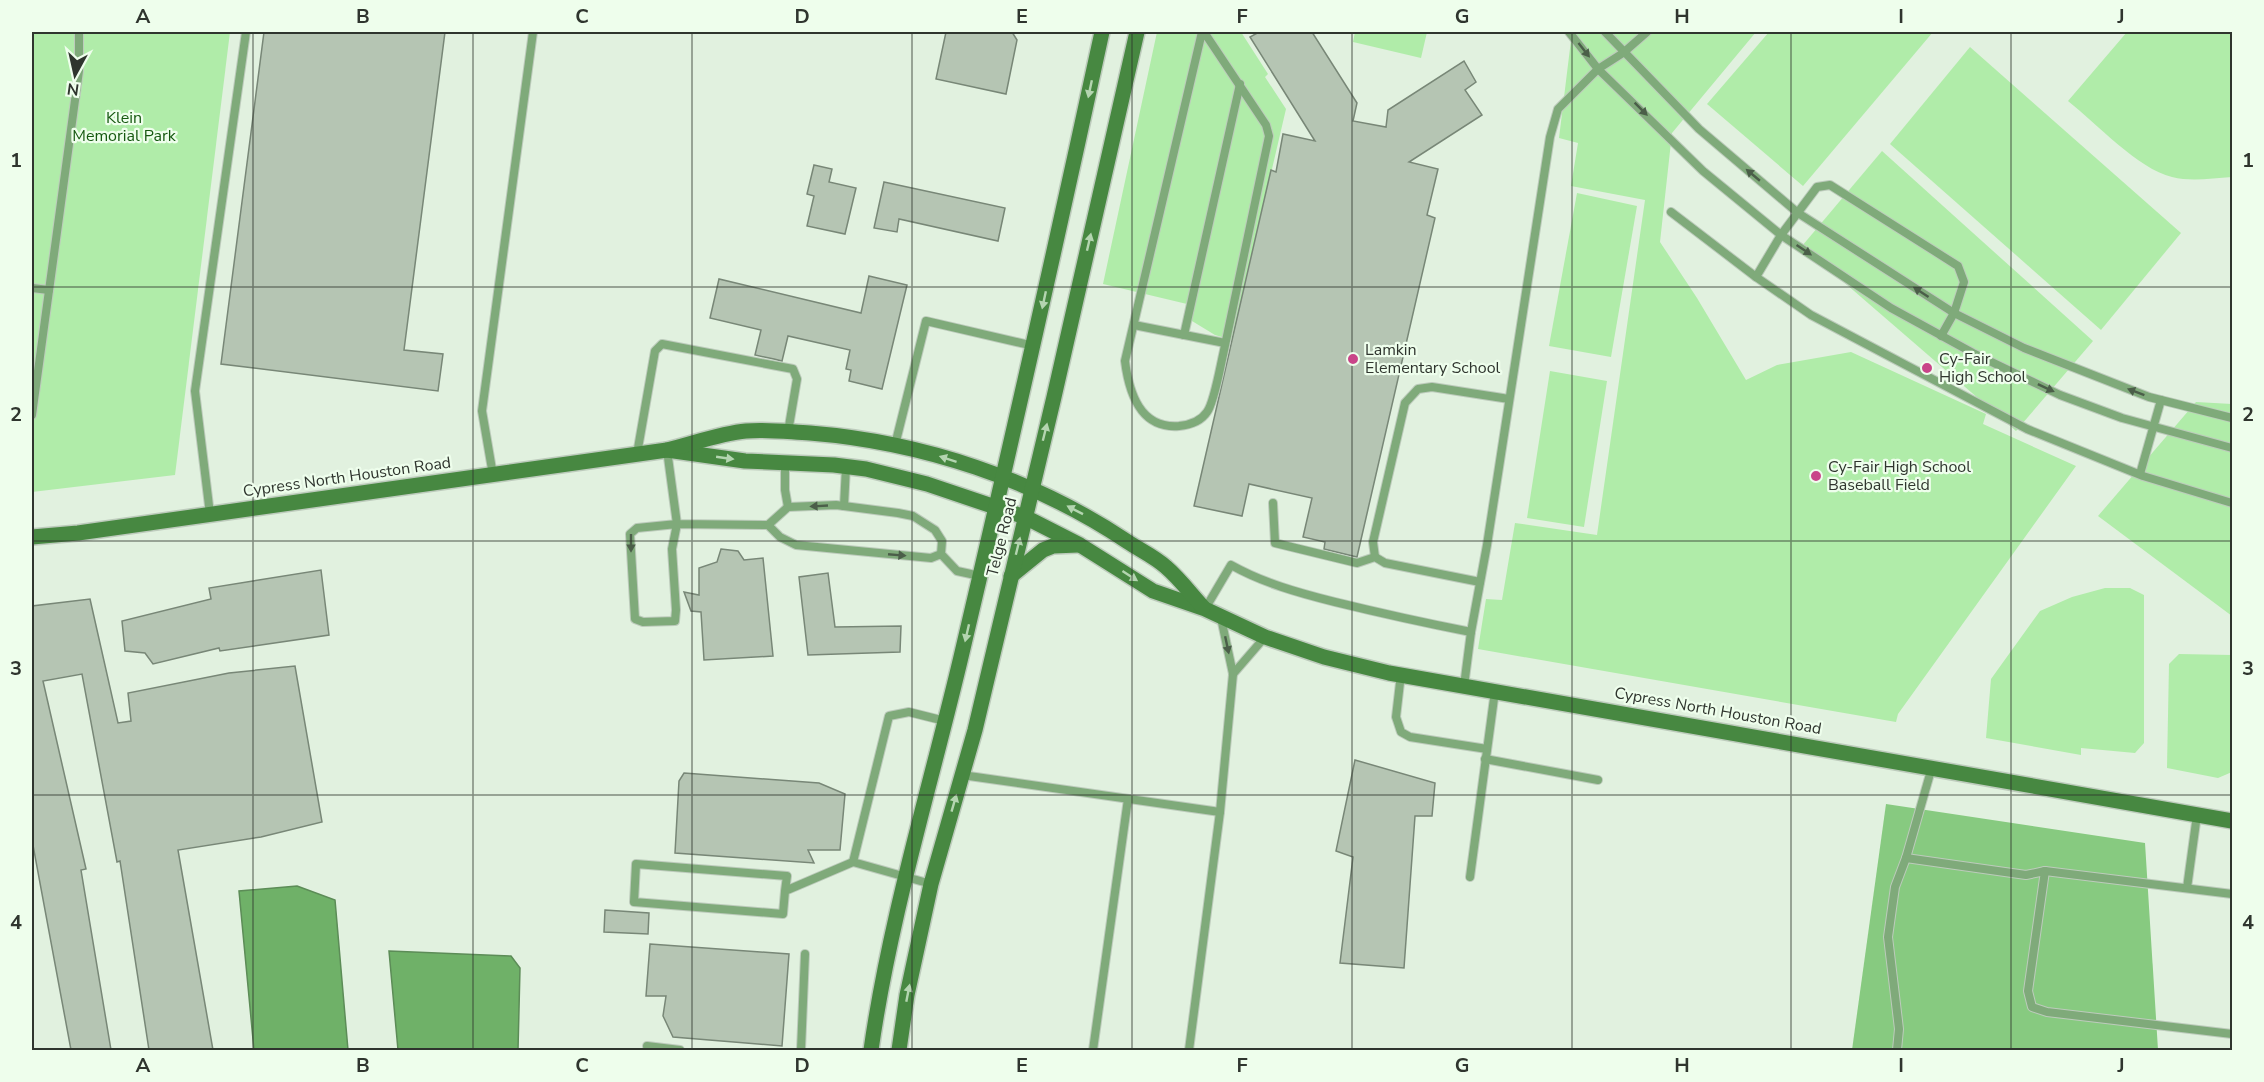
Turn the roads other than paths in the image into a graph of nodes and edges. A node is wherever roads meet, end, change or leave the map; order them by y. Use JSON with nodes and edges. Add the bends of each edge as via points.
{"nodes":[{"id":1,"x":79,"y":32,"type":"edge"},
{"id":2,"x":246,"y":32,"type":"edge"},
{"id":3,"x":533,"y":32,"type":"edge"},
{"id":4,"x":1102,"y":32,"type":"edge"},
{"id":5,"x":1137,"y":32,"type":"edge"},
{"id":6,"x":1203,"y":32,"type":"edge"},
{"id":7,"x":1569,"y":32,"type":"edge"},
{"id":8,"x":1605,"y":32,"type":"edge"},
{"id":9,"x":1647,"y":32,"type":"edge"},
{"id":10,"x":1623,"y":53,"type":"junction"},
{"id":11,"x":1598,"y":69,"type":"junction"},
{"id":12,"x":1239,"y":84,"type":"junction"},
{"id":13,"x":1671,"y":212,"type":"dead end"},
{"id":14,"x":1798,"y":213,"type":"junction"},
{"id":15,"x":1781,"y":235,"type":"junction"},
{"id":16,"x":1756,"y":277,"type":"junction"},
{"id":17,"x":32,"y":288,"type":"edge"},
{"id":18,"x":49,"y":290,"type":"junction"},
{"id":19,"x":1954,"y":313,"type":"junction"},
{"id":20,"x":1134,"y":325,"type":"junction"},
{"id":21,"x":1184,"y":335,"type":"junction"},
{"id":22,"x":1941,"y":336,"type":"junction"},
{"id":23,"x":1225,"y":344,"type":"junction"},
{"id":24,"x":1034,"y":346,"type":"junction"},
{"id":25,"x":1509,"y":399,"type":"junction"},
{"id":26,"x":2161,"y":400,"type":"junction"},
{"id":27,"x":32,"y":415,"type":"edge"},
{"id":28,"x":2232,"y":418,"type":"edge"},
{"id":29,"x":2154,"y":427,"type":"junction"},
{"id":30,"x":788,"y":432,"type":"junction"},
{"id":31,"x":895,"y":445,"type":"junction"},
{"id":32,"x":2232,"y":448,"type":"edge"},
{"id":33,"x":667,"y":450,"type":"junction"},
{"id":34,"x":637,"y":454,"type":"junction"},
{"id":35,"x":785,"y":461,"type":"junction"},
{"id":36,"x":846,"y":467,"type":"junction"},
{"id":37,"x":2140,"y":474,"type":"junction"},
{"id":38,"x":493,"y":475,"type":"junction"},
{"id":39,"x":1004,"y":477,"type":"junction"},
{"id":40,"x":1032,"y":489,"type":"junction"},
{"id":41,"x":1273,"y":503,"type":"dead end"},
{"id":42,"x":2232,"y":503,"type":"edge"},
{"id":43,"x":844,"y":506,"type":"junction"},
{"id":44,"x":996,"y":506,"type":"junction"},
{"id":45,"x":788,"y":507,"type":"junction"},
{"id":46,"x":210,"y":514,"type":"junction"},
{"id":47,"x":1025,"y":517,"type":"junction"},
{"id":48,"x":677,"y":524,"type":"junction"},
{"id":49,"x":768,"y":525,"type":"junction"},
{"id":50,"x":32,"y":537,"type":"edge"},
{"id":51,"x":1080,"y":545,"type":"junction"},
{"id":52,"x":941,"y":554,"type":"junction"},
{"id":53,"x":1375,"y":556,"type":"junction"},
{"id":54,"x":980,"y":576,"type":"junction"},
{"id":55,"x":1011,"y":576,"type":"junction"},
{"id":56,"x":1480,"y":582,"type":"junction"},
{"id":57,"x":1205,"y":609,"type":"junction"},
{"id":58,"x":1221,"y":616,"type":"junction"},
{"id":59,"x":1471,"y":632,"type":"junction"},
{"id":60,"x":1265,"y":637,"type":"junction"},
{"id":61,"x":1233,"y":674,"type":"junction"},
{"id":62,"x":1401,"y":675,"type":"junction"},
{"id":63,"x":1464,"y":686,"type":"junction"},
{"id":64,"x":1495,"y":691,"type":"junction"},
{"id":65,"x":945,"y":721,"type":"junction"},
{"id":66,"x":1487,"y":749,"type":"junction"},
{"id":67,"x":1485,"y":759,"type":"junction"},
{"id":68,"x":1932,"y":767,"type":"junction"},
{"id":69,"x":962,"y":775,"type":"junction"},
{"id":70,"x":1598,"y":780,"type":"dead end"},
{"id":71,"x":1128,"y":799,"type":"junction"},
{"id":72,"x":1220,"y":812,"type":"junction"},
{"id":73,"x":2197,"y":815,"type":"junction"},
{"id":74,"x":2232,"y":821,"type":"edge"},
{"id":75,"x":1906,"y":858,"type":"junction"},
{"id":76,"x":853,"y":862,"type":"junction"},
{"id":77,"x":2045,"y":871,"type":"junction"},
{"id":78,"x":904,"y":877,"type":"junction"},
{"id":79,"x":1470,"y":877,"type":"dead end"},
{"id":80,"x":931,"y":884,"type":"junction"},
{"id":81,"x":2187,"y":888,"type":"junction"},
{"id":82,"x":785,"y":891,"type":"junction"},
{"id":83,"x":2232,"y":894,"type":"edge"},
{"id":84,"x":806,"y":954,"type":"dead end"},
{"id":85,"x":2232,"y":1034,"type":"edge"},
{"id":86,"x":647,"y":1046,"type":"dead end"},
{"id":87,"x":680,"y":1050,"type":"edge"},
{"id":88,"x":801,"y":1050,"type":"edge"},
{"id":89,"x":871,"y":1050,"type":"edge"},
{"id":90,"x":899,"y":1050,"type":"edge"},
{"id":91,"x":1093,"y":1050,"type":"edge"},
{"id":92,"x":1189,"y":1050,"type":"edge"},
{"id":93,"x":1897,"y":1050,"type":"edge"}],
"edges":[{"from":1,"to":18,"type":"lane","via":[[79,71]]},
{"from":2,"to":46,"type":"lane","via":[[195,391]]},
{"from":3,"to":38,"type":"lane","via":[[482,411]]},
{"from":4,"to":24,"type":"main road","name":"Telge Road","one_way":true},
{"from":40,"to":5,"type":"main road","name":"Telge Road","one_way":true},
{"from":6,"to":12,"type":"lane"},
{"from":6,"to":20,"type":"lane"},
{"from":7,"to":11,"type":"lane","one_way":true},
{"from":8,"to":10,"type":"lane"},
{"from":9,"to":10,"type":"lane"},
{"from":10,"to":11,"type":"lane"},
{"from":14,"to":10,"type":"lane","one_way":true,"via":[[1699,129]]},
{"from":11,"to":15,"type":"lane","one_way":true,"via":[[1703,171]]},
{"from":11,"to":25,"type":"lane","via":[[1558,109],[1550,136]]},
{"from":12,"to":21,"type":"lane"},
{"from":12,"to":23,"type":"lane","via":[[1269,136]]},
{"from":13,"to":16,"type":"lane"},
{"from":14,"to":15,"type":"lane"},
{"from":19,"to":14,"type":"lane","one_way":true},
{"from":14,"to":19,"type":"lane","via":[[1817,187],[1830,185],[1958,266],[1964,282]]},
{"from":15,"to":16,"type":"lane"},
{"from":15,"to":22,"type":"lane","one_way":true,"via":[[1891,308]]},
{"from":16,"to":37,"type":"lane","via":[[1811,315],[2027,429]]},
{"from":17,"to":18,"type":"lane"},
{"from":18,"to":27,"type":"lane"},
{"from":19,"to":22,"type":"lane"},
{"from":26,"to":19,"type":"lane","one_way":true,"via":[[2024,348]]},
{"from":20,"to":21,"type":"lane"},
{"from":20,"to":23,"type":"lane","via":[[1125,361],[1135,402],[1144,415],[1169,426],[1191,425],[1208,412]]},
{"from":21,"to":23,"type":"lane"},
{"from":22,"to":29,"type":"lane","one_way":true,"via":[[2060,395]]},
{"from":24,"to":31,"type":"lane","via":[[926,321]]},
{"from":24,"to":39,"type":"main road","name":"Telge Road"},
{"from":25,"to":53,"type":"lane","via":[[1432,387],[1418,389],[1405,402],[1373,542]]},
{"from":25,"to":56,"type":"lane"},
{"from":26,"to":28,"type":"lane"},
{"from":26,"to":29,"type":"lane"},
{"from":29,"to":32,"type":"lane"},
{"from":29,"to":37,"type":"lane"},
{"from":30,"to":31,"type":"main road","name":"Cypress North Houston Road"},
{"from":30,"to":33,"type":"main road","name":"Cypress North Houston Road","via":[[746,431]]},
{"from":30,"to":34,"type":"lane","via":[[797,380],[792,369],[662,344],[655,351]]},
{"from":39,"to":31,"type":"main road","name":"Cypress North Houston Road","one_way":true},
{"from":33,"to":34,"type":"main road","name":"Cypress North Houston Road"},
{"from":33,"to":35,"type":"main road","name":"Cypress North Houston Road","one_way":true,"via":[[745,461]]},
{"from":33,"to":48,"type":"lane"},
{"from":34,"to":38,"type":"main road","name":"Cypress North Houston Road"},
{"from":35,"to":36,"type":"main road","name":"Cypress North Houston Road"},
{"from":35,"to":45,"type":"lane"},
{"from":36,"to":43,"type":"lane"},
{"from":36,"to":44,"type":"main road","name":"Cypress North Houston Road","via":[[927,483]]},
{"from":37,"to":42,"type":"lane"},
{"from":38,"to":46,"type":"main road","name":"Cypress North Houston Road"},
{"from":39,"to":40,"type":"main road","name":"Cypress North Houston Road"},
{"from":39,"to":44,"type":"main road","name":"Telge Road"},
{"from":40,"to":47,"type":"main road","name":"Telge Road"},
{"from":57,"to":40,"type":"main road","name":"Cypress North Houston Road","one_way":true,"via":[[1166,567],[1090,518]]},
{"from":41,"to":53,"type":"lane","via":[[1275,543],[1357,563]]},
{"from":43,"to":45,"type":"lane","one_way":true},
{"from":43,"to":52,"type":"lane","via":[[913,516],[935,530],[942,541]]},
{"from":44,"to":47,"type":"main road","name":"Cypress North Houston Road"},
{"from":44,"to":54,"type":"main road","name":"Telge Road"},
{"from":45,"to":49,"type":"lane"},
{"from":46,"to":50,"type":"main road","name":"Cypress North Houston Road"},
{"from":47,"to":51,"type":"main road","name":"Cypress North Houston Road"},
{"from":55,"to":47,"type":"main road","name":"Telge Road","one_way":true},
{"from":48,"to":48,"type":"lane","one_way":true,"via":[[637,528],[630,534],[635,619],[675,621],[672,549]]},
{"from":48,"to":49,"type":"lane"},
{"from":49,"to":52,"type":"lane","one_way":true,"via":[[796,545],[931,558]]},
{"from":51,"to":55,"type":"main road","via":[[1043,550]]},
{"from":51,"to":57,"type":"main road","name":"Cypress North Houston Road","one_way":true,"via":[[1153,591]]},
{"from":52,"to":54,"type":"lane","via":[[957,571]]},
{"from":53,"to":56,"type":"lane","via":[[1385,563]]},
{"from":54,"to":65,"type":"main road","name":"Telge Road","one_way":true},
{"from":55,"to":69,"type":"main road","name":"Telge Road"},
{"from":56,"to":59,"type":"lane"},
{"from":57,"to":58,"type":"main road","name":"Cypress North Houston Road"},
{"from":57,"to":59,"type":"lane","via":[[1231,565],[1253,577],[1309,595]]},
{"from":58,"to":60,"type":"main road","name":"Cypress North Houston Road"},
{"from":58,"to":61,"type":"lane","one_way":true},
{"from":59,"to":63,"type":"lane"},
{"from":60,"to":61,"type":"lane"},
{"from":60,"to":62,"type":"main road","name":"Cypress North Houston Road","via":[[1324,657]]},
{"from":61,"to":72,"type":"lane"},
{"from":62,"to":63,"type":"main road","name":"Cypress North Houston Road"},
{"from":62,"to":66,"type":"lane","via":[[1396,717],[1401,732],[1410,737]]},
{"from":63,"to":64,"type":"main road","name":"Cypress North Houston Road"},
{"from":64,"to":66,"type":"lane"},
{"from":64,"to":68,"type":"main road","name":"Cypress North Houston Road"},
{"from":65,"to":76,"type":"lane","via":[[909,712],[889,716]]},
{"from":65,"to":78,"type":"main road","name":"Telge Road"},
{"from":66,"to":67,"type":"lane"},
{"from":67,"to":70,"type":"lane"},
{"from":67,"to":79,"type":"lane"},
{"from":68,"to":73,"type":"main road","name":"Cypress North Houston Road"},
{"from":68,"to":75,"type":"lane"},
{"from":69,"to":71,"type":"lane"},
{"from":80,"to":69,"type":"main road","name":"Telge Road","one_way":true},
{"from":71,"to":72,"type":"lane"},
{"from":71,"to":91,"type":"lane"},
{"from":72,"to":92,"type":"lane"},
{"from":73,"to":74,"type":"main road","name":"Cypress North Houston Road"},
{"from":73,"to":81,"type":"lane"},
{"from":75,"to":77,"type":"lane","via":[[2026,875]]},
{"from":75,"to":93,"type":"lane","via":[[1895,887],[1888,937],[1899,1029]]},
{"from":76,"to":78,"type":"lane"},
{"from":76,"to":82,"type":"lane"},
{"from":77,"to":81,"type":"lane"},
{"from":77,"to":85,"type":"lane","via":[[2028,991],[2032,1007]]},
{"from":78,"to":80,"type":"lane"},
{"from":78,"to":89,"type":"main road","name":"Telge Road","via":[[879,989]]},
{"from":90,"to":80,"type":"main road","name":"Telge Road","one_way":true},
{"from":81,"to":83,"type":"lane"},
{"from":82,"to":82,"type":"lane","via":[[783,914],[634,902],[636,864],[787,876]]},
{"from":84,"to":88,"type":"lane"},
{"from":86,"to":87,"type":"lane"}]}
